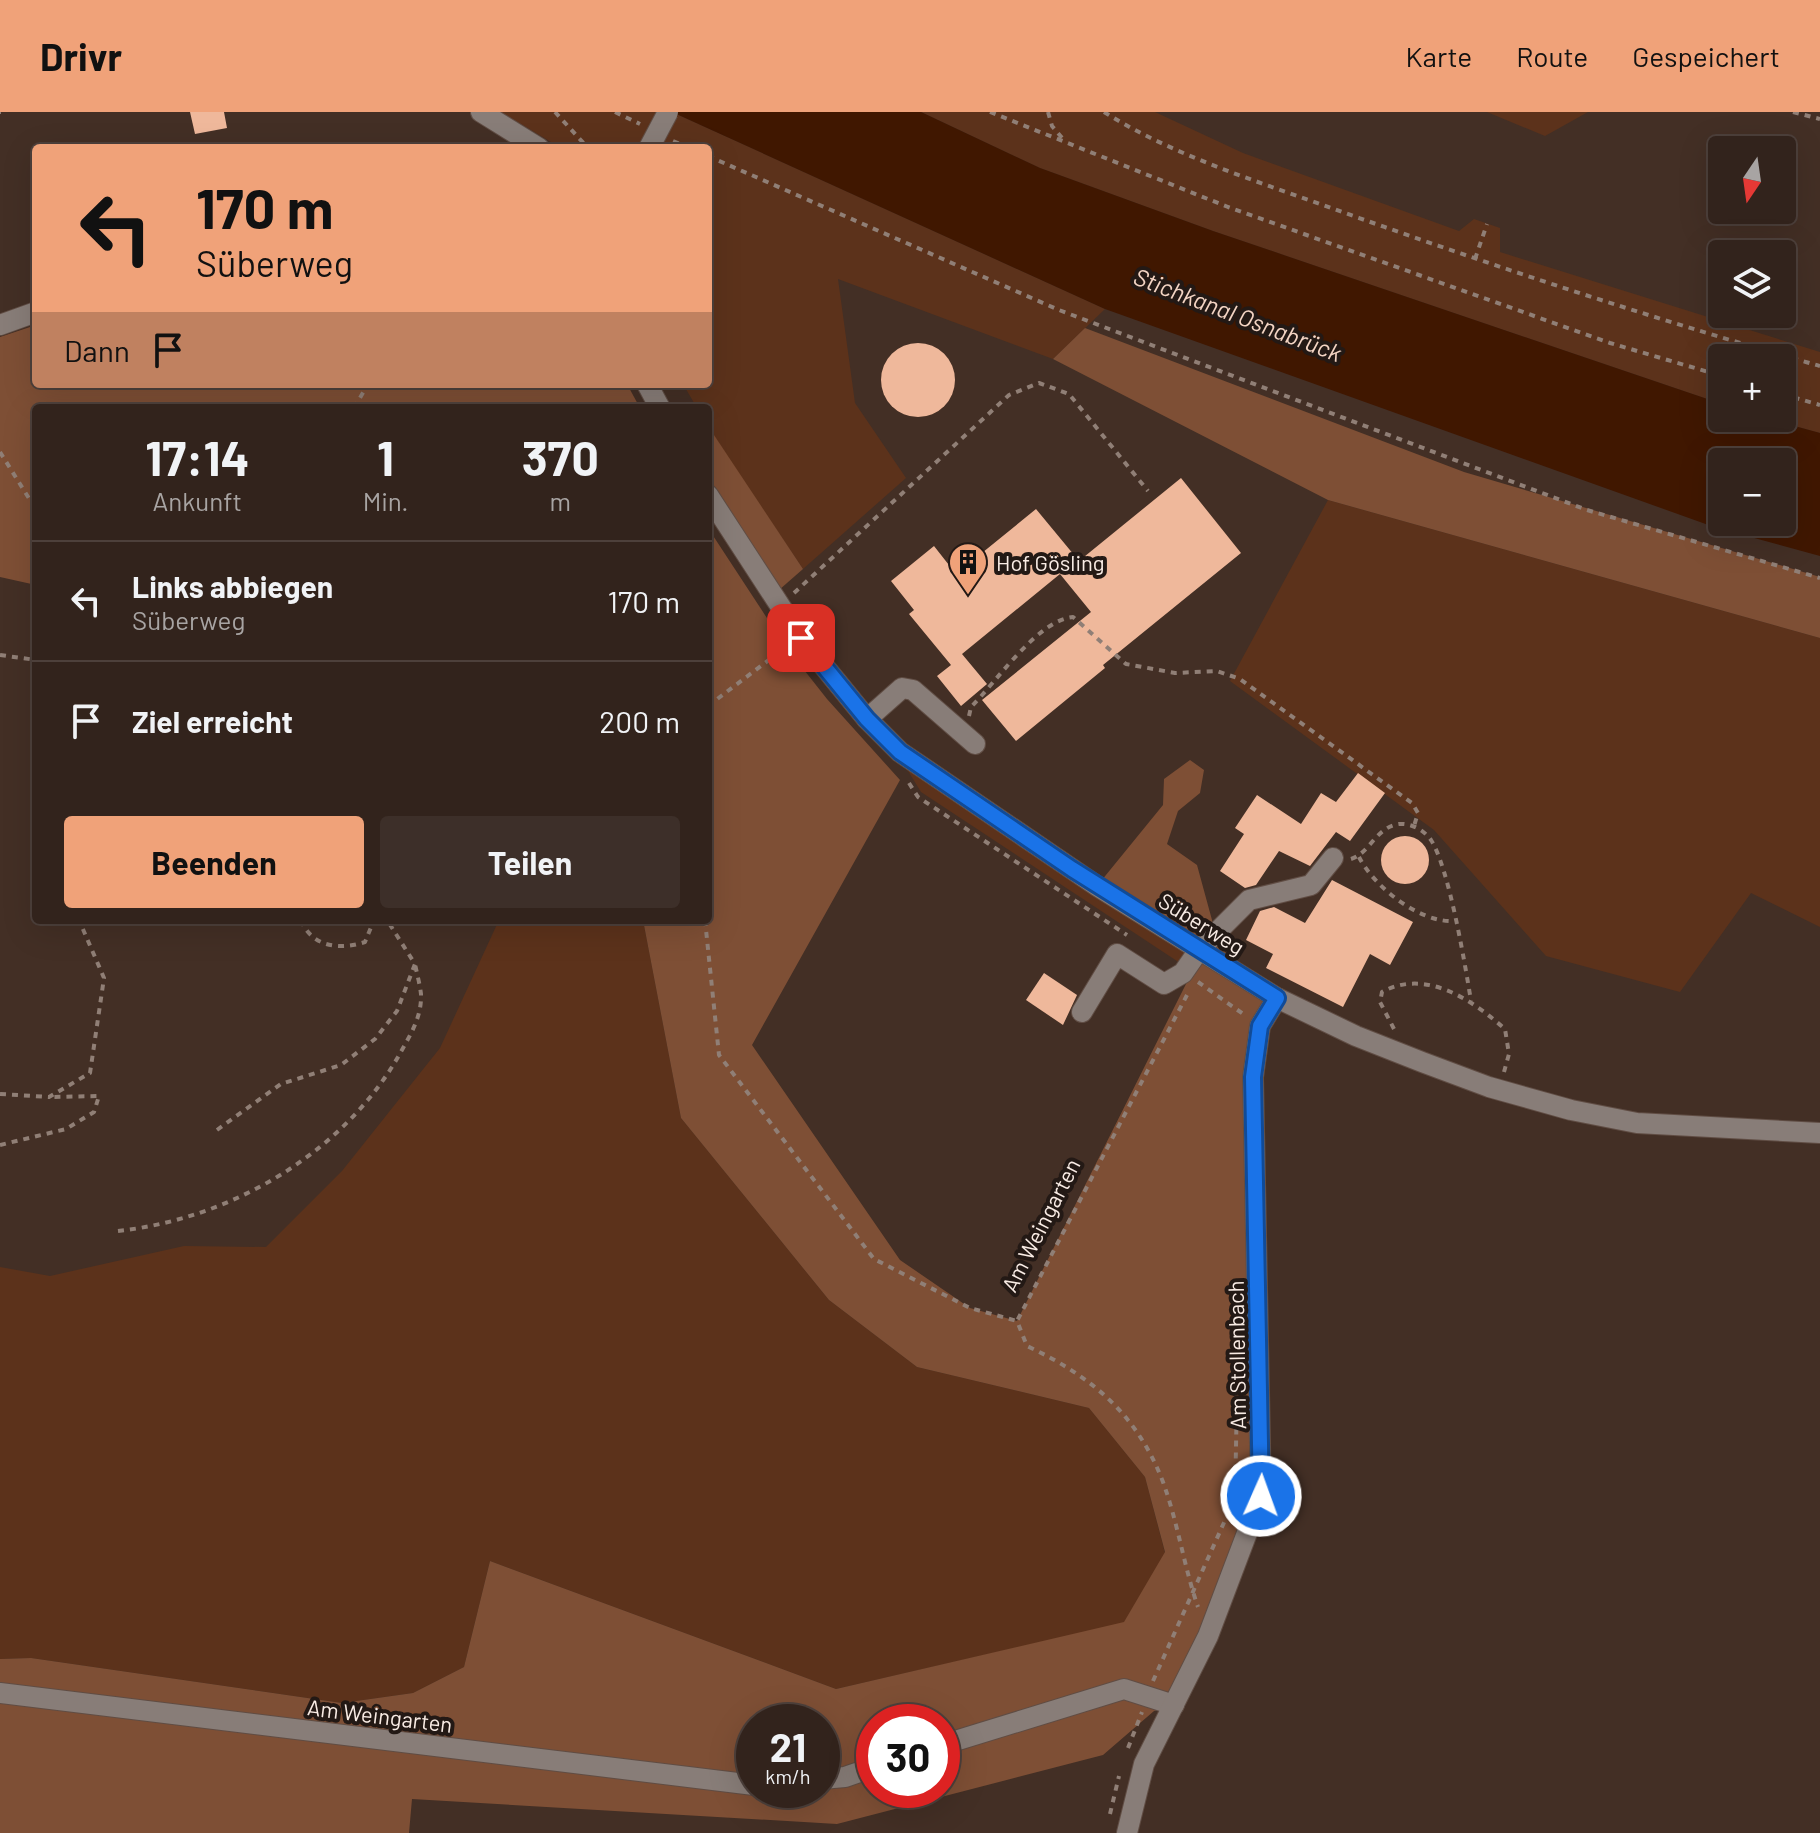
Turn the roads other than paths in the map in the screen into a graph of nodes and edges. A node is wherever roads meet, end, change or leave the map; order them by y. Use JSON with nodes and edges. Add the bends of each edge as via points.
{"nodes":[{"id":1,"x":481,"y":112,"type":"edge"},
{"id":2,"x":668,"y":112,"type":"edge"},
{"id":3,"x":533,"y":144,"type":"edge"},
{"id":4,"x":651,"y":144,"type":"edge"},
{"id":5,"x":32,"y":313,"type":"edge"},
{"id":6,"x":0,"y":325,"type":"edge"},
{"id":7,"x":712,"y":501,"type":"edge"},
{"id":8,"x":867,"y":719,"type":"junction"},
{"id":9,"x":975,"y":744,"type":"road end"},
{"id":10,"x":1333,"y":858,"type":"road end"},
{"id":11,"x":1199,"y":950,"type":"junction"},
{"id":12,"x":1277,"y":998,"type":"junction"},
{"id":13,"x":1082,"y":1012,"type":"dead end"},
{"id":14,"x":1820,"y":1133,"type":"edge"},
{"id":15,"x":0,"y":1693,"type":"edge"},
{"id":16,"x":1174,"y":1705,"type":"junction"},
{"id":17,"x":960,"y":1739,"type":"edge"},
{"id":18,"x":736,"y":1783,"type":"edge"},
{"id":19,"x":1127,"y":1833,"type":"edge"}],
"edges":[{"from":1,"to":3,"type":"street"},
{"from":2,"to":4,"type":"street","bridge":true},
{"from":5,"to":6,"type":"street"},
{"from":7,"to":8,"type":"street","name":"Süberweg","via":[[801,638]]},
{"from":8,"to":9,"type":"street","via":[[902,688],[913,690]]},
{"from":8,"to":11,"type":"street","name":"Süberweg","via":[[900,752],[971,803]]},
{"from":10,"to":11,"type":"street","via":[[1311,885],[1249,900]]},
{"from":11,"to":12,"type":"street","name":"Süberweg"},
{"from":11,"to":13,"type":"street","via":[[1183,973],[1164,984],[1117,954]]},
{"from":12,"to":14,"type":"street","name":"Süberweg","via":[[1392,1050],[1571,1110],[1637,1123]]},
{"from":12,"to":16,"type":"street","name":"Am Stollenbach","via":[[1248,1022],[1261,1496],[1208,1636]]},
{"from":15,"to":18,"type":"street","name":"Am Weingarten"},
{"from":16,"to":17,"type":"street","via":[[1124,1689]]},
{"from":16,"to":19,"type":"street","name":"Am Stollenbach","via":[[1144,1764]]}]}
